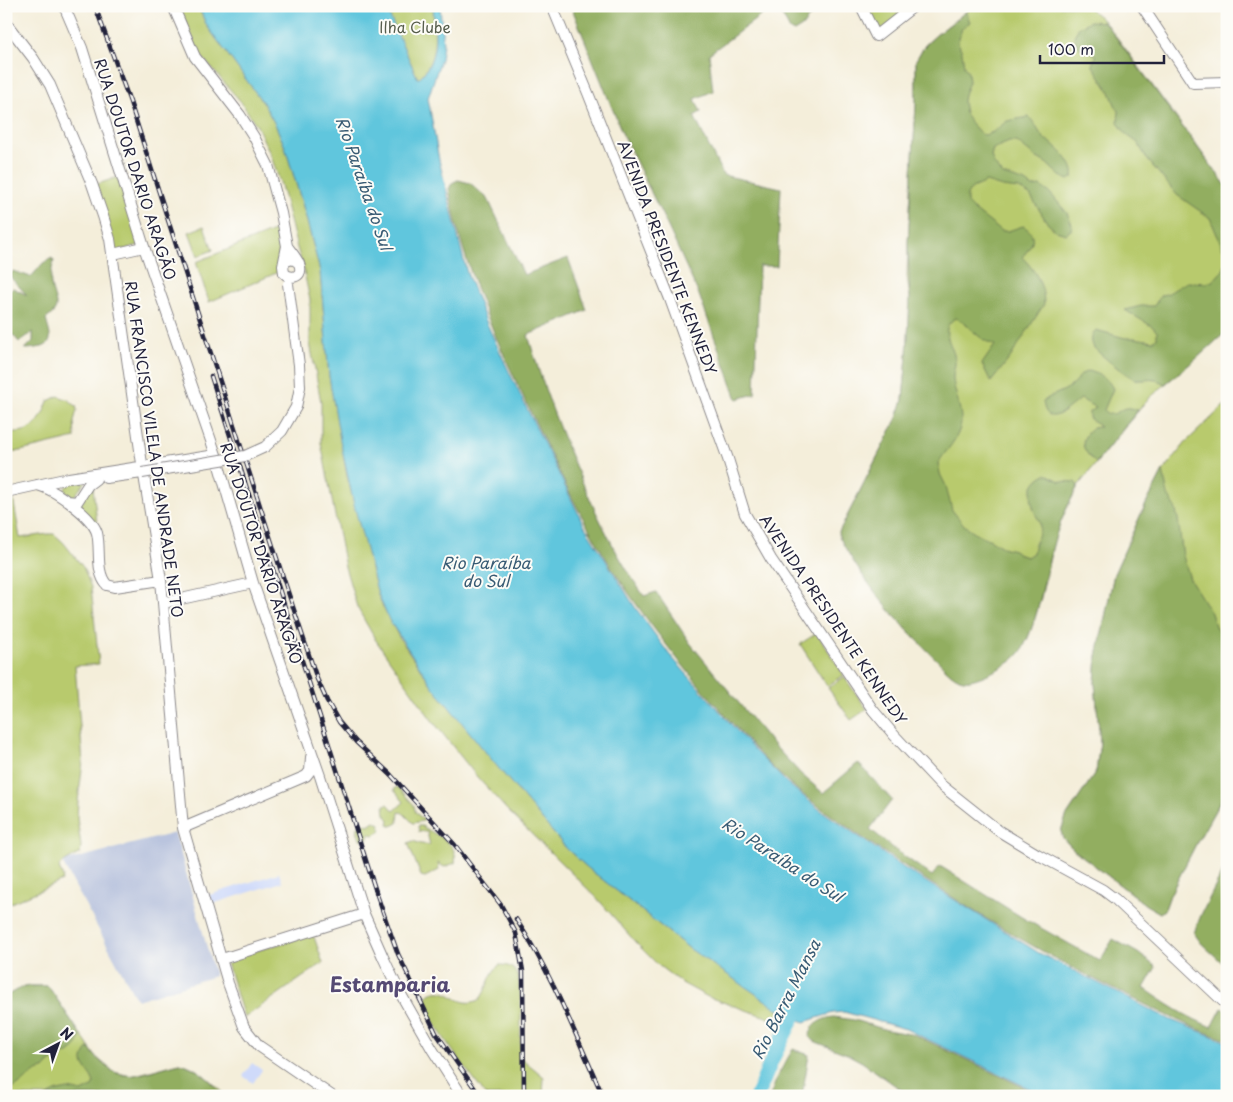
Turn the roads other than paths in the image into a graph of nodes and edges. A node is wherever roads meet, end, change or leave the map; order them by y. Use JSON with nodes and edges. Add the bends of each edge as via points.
{"nodes":[{"id":1,"x":64,"y":6,"type":"edge"},
{"id":2,"x":173,"y":6,"type":"edge"},
{"id":3,"x":552,"y":6,"type":"edge"},
{"id":4,"x":861,"y":6,"type":"edge"},
{"id":5,"x":914,"y":6,"type":"edge"},
{"id":6,"x":1142,"y":6,"type":"edge"},
{"id":7,"x":6,"y":24,"type":"edge"},
{"id":8,"x":1227,"y":82,"type":"edge"},
{"id":9,"x":287,"y":246,"type":"junction"},
{"id":10,"x":144,"y":247,"type":"junction"},
{"id":11,"x":113,"y":254,"type":"junction"},
{"id":12,"x":299,"y":263,"type":"junction"},
{"id":13,"x":283,"y":266,"type":"junction"},
{"id":14,"x":288,"y":280,"type":"junction"},
{"id":15,"x":216,"y":455,"type":"junction"},
{"id":16,"x":143,"y":465,"type":"junction"},
{"id":17,"x":69,"y":478,"type":"junction"},
{"id":18,"x":96,"y":479,"type":"junction"},
{"id":19,"x":36,"y":485,"type":"junction"},
{"id":20,"x":6,"y":492,"type":"edge"},
{"id":21,"x":65,"y":500,"type":"junction"},
{"id":22,"x":161,"y":580,"type":"junction"},
{"id":23,"x":253,"y":583,"type":"junction"},
{"id":24,"x":163,"y":603,"type":"junction"},
{"id":25,"x":311,"y":750,"type":"junction"},
{"id":26,"x":183,"y":828,"type":"junction"},
{"id":27,"x":364,"y":914,"type":"junction"},
{"id":28,"x":222,"y":959,"type":"junction"},
{"id":29,"x":1227,"y":1004,"type":"edge"},
{"id":30,"x":332,"y":1096,"type":"edge"},
{"id":31,"x":462,"y":1096,"type":"edge"}],
"edges":[{"from":1,"to":10,"type":"main road","name":"RUA DOUTOR DARIO ARAGÃO","via":[[82,48]]},
{"from":2,"to":9,"type":"main road","via":[[195,57],[240,115],[264,156],[275,187]]},
{"from":3,"to":29,"type":"main road","name":"AVENIDA PRESIDENTE KENNEDY","via":[[670,299],[745,514],[873,710],[941,785],[999,831],[1115,899]]},
{"from":4,"to":5,"type":"main road","via":[[876,36]]},
{"from":6,"to":8,"type":"main road","via":[[1193,83]]},
{"from":7,"to":11,"type":"main road","name":"RUA FRANCISCO VILELA DE ANDRADE NETO","via":[[42,71],[55,96],[103,216]]},
{"from":9,"to":12,"type":"main road"},
{"from":9,"to":13,"type":"main road"},
{"from":10,"to":11,"type":"main road"},
{"from":10,"to":15,"type":"main road","name":"RUA DOUTOR DARIO ARAGÃO"},
{"from":11,"to":16,"type":"main road","name":"RUA FRANCISCO VILELA DE ANDRADE NETO"},
{"from":12,"to":13,"type":"main road","via":[[290,259]]},
{"from":12,"to":14,"type":"main road","via":[[298,275]]},
{"from":13,"to":14,"type":"main road"},
{"from":14,"to":18,"type":"main road","bridge":true,"via":[[300,387],[292,416],[273,441],[257,452],[239,458]]},
{"from":15,"to":16,"type":"main road"},
{"from":15,"to":23,"type":"main road","name":"RUA DOUTOR DARIO ARAGÃO"},
{"from":16,"to":17,"type":"main road"},
{"from":16,"to":22,"type":"main road","name":"RUA FRANCISCO VILELA DE ANDRADE NETO"},
{"from":17,"to":18,"type":"main road"},
{"from":17,"to":19,"type":"main road"},
{"from":17,"to":21,"type":"main road","via":[[59,487]]},
{"from":18,"to":21,"type":"main road","via":[[77,502]]},
{"from":19,"to":20,"type":"main road"},
{"from":19,"to":21,"type":"main road"},
{"from":21,"to":22,"type":"main road","via":[[94,527],[101,576],[107,585],[115,587]]},
{"from":22,"to":24,"type":"main road","name":"RUA FRANCISCO VILELA DE ANDRADE NETO"},
{"from":23,"to":24,"type":"main road"},
{"from":23,"to":25,"type":"main road","name":"RUA DOUTOR DARIO ARAGÃO"},
{"from":24,"to":26,"type":"main road","name":"RUA FRANCISCO VILELA DE ANDRADE NETO"},
{"from":25,"to":26,"type":"main road","via":[[311,768],[306,776]]},
{"from":25,"to":27,"type":"main road","name":"RUA DOUTOR DARIO ARAGÃO"},
{"from":26,"to":28,"type":"main road","name":"RUA FRANCISCO VILELA DE ANDRADE NETO"},
{"from":27,"to":28,"type":"main road"},
{"from":27,"to":31,"type":"main road","name":"RUA DOUTOR DARIO ARAGÃO","via":[[400,991]]},
{"from":28,"to":30,"type":"main road","name":"RUA FRANCISCO VILELA DE ANDRADE NETO","via":[[236,1006],[251,1037]]}]}
